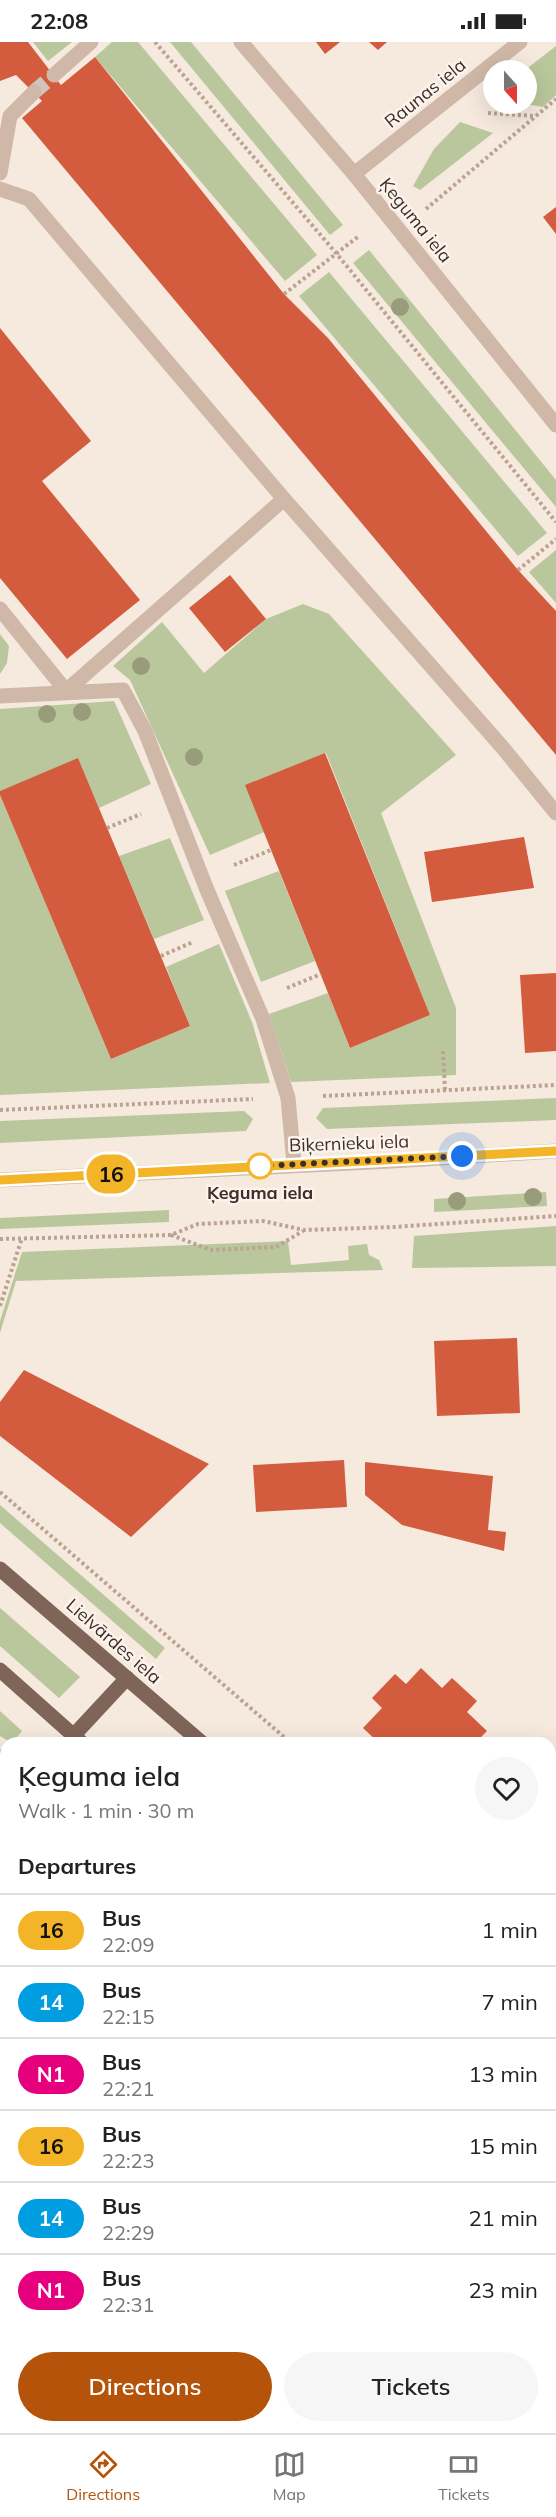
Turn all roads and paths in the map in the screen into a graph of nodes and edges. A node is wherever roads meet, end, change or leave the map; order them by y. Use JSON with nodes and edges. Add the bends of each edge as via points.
{"nodes":[{"id":1,"x":91,"y":42,"type":"edge"},
{"id":2,"x":155,"y":42,"type":"edge"},
{"id":3,"x":241,"y":42,"type":"edge"},
{"id":4,"x":520,"y":42,"type":"edge"},
{"id":5,"x":54,"y":75,"type":"tunnel mouth"},
{"id":6,"x":34,"y":92,"type":"tunnel mouth"},
{"id":7,"x":556,"y":99,"type":"edge"},
{"id":8,"x":0,"y":173,"type":"edge"},
{"id":9,"x":354,"y":174,"type":"junction"},
{"id":10,"x":0,"y":189,"type":"edge"},
{"id":11,"x":387,"y":216,"type":"junction"},
{"id":12,"x":336,"y":253,"type":"junction"},
{"id":13,"x":284,"y":294,"type":"dead end"},
{"id":14,"x":556,"y":425,"type":"edge"},
{"id":15,"x":284,"y":499,"type":"junction"},
{"id":16,"x":556,"y":522,"type":"edge"},
{"id":17,"x":556,"y":539,"type":"edge"},
{"id":18,"x":518,"y":570,"type":"dead end"},
{"id":19,"x":0,"y":609,"type":"edge"},
{"id":20,"x":66,"y":691,"type":"junction"},
{"id":21,"x":0,"y":696,"type":"edge"},
{"id":22,"x":556,"y":813,"type":"edge"},
{"id":23,"x":443,"y":1051,"type":"dead end"},
{"id":24,"x":445,"y":1090,"type":"dead end"},
{"id":25,"x":556,"y":1150,"type":"edge"},
{"id":26,"x":294,"y":1164,"type":"junction"},
{"id":27,"x":0,"y":1180,"type":"edge"},
{"id":28,"x":556,"y":1216,"type":"edge"},
{"id":29,"x":304,"y":1230,"type":"junction"},
{"id":30,"x":171,"y":1234,"type":"junction"},
{"id":31,"x":22,"y":1238,"type":"junction"},
{"id":32,"x":0,"y":1239,"type":"edge"},
{"id":33,"x":0,"y":1306,"type":"edge"},
{"id":34,"x":0,"y":1492,"type":"edge"},
{"id":35,"x":0,"y":1569,"type":"edge"},
{"id":36,"x":0,"y":1670,"type":"edge"},
{"id":37,"x":127,"y":1678,"type":"junction"},
{"id":38,"x":71,"y":1737,"type":"edge"},
{"id":39,"x":77,"y":1737,"type":"edge"},
{"id":40,"x":195,"y":1737,"type":"edge"},
{"id":41,"x":284,"y":1737,"type":"edge"}],
"edges":[{"from":1,"to":5,"type":"street"},
{"from":2,"to":12,"type":"path"},
{"from":3,"to":9,"type":"street","name":"Ķeguma iela"},
{"from":4,"to":9,"type":"street","name":"Raunas iela"},
{"from":6,"to":8,"type":"street","via":[[10,116]]},
{"from":7,"to":11,"type":"path","via":[[416,217]]},
{"from":9,"to":11,"type":"street","name":"Ķeguma iela"},
{"from":10,"to":15,"type":"street","via":[[29,199]]},
{"from":11,"to":14,"type":"street","name":"Ķeguma iela"},
{"from":12,"to":13,"type":"path"},
{"from":12,"to":16,"type":"path"},
{"from":15,"to":20,"type":"street"},
{"from":15,"to":22,"type":"street"},
{"from":17,"to":18,"type":"path"},
{"from":19,"to":20,"type":"street"},
{"from":20,"to":21,"type":"street"},
{"from":20,"to":26,"type":"street","via":[[123,690],[145,731],[207,890],[263,1018],[288,1098]]},
{"from":23,"to":24,"type":"path"},
{"from":25,"to":26,"type":"street","name":"Biķernieku iela"},
{"from":26,"to":27,"type":"street","name":"Biķernieku iela"},
{"from":28,"to":29,"type":"path"},
{"from":29,"to":30,"type":"path","via":[[263,1221],[198,1224]]},
{"from":29,"to":30,"type":"path","via":[[276,1247],[211,1250]]},
{"from":30,"to":31,"type":"path"},
{"from":31,"to":32,"type":"path"},
{"from":31,"to":33,"type":"path"},
{"from":34,"to":41,"type":"path"},
{"from":35,"to":37,"type":"main road","name":"Lielvārdes iela"},
{"from":36,"to":38,"type":"main road"},
{"from":37,"to":39,"type":"main road"},
{"from":37,"to":40,"type":"main road","name":"Lielvārdes iela"}]}
